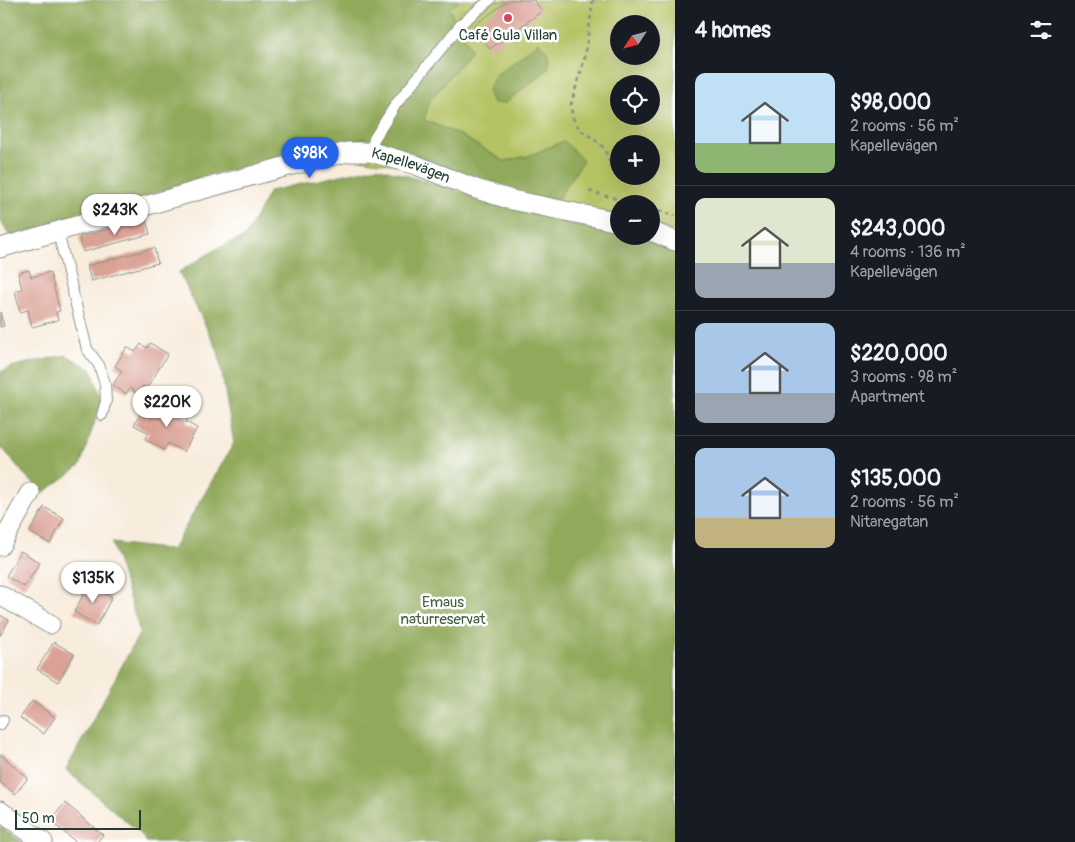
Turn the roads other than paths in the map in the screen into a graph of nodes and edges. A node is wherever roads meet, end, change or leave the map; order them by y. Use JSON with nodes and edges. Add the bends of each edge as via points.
{"nodes":[{"id":1,"x":490,"y":0,"type":"edge"},
{"id":2,"x":371,"y":152,"type":"junction"},
{"id":3,"x":610,"y":220,"type":"edge"},
{"id":4,"x":58,"y":232,"type":"junction"},
{"id":5,"x":660,"y":235,"type":"edge"},
{"id":6,"x":675,"y":241,"type":"edge"},
{"id":7,"x":0,"y":248,"type":"edge"},
{"id":8,"x":102,"y":415,"type":"dead end"},
{"id":9,"x":30,"y":493,"type":"dead end"},
{"id":10,"x":0,"y":546,"type":"edge"},
{"id":11,"x":0,"y":595,"type":"edge"},
{"id":12,"x":50,"y":624,"type":"dead end"},
{"id":13,"x":0,"y":811,"type":"edge"},
{"id":14,"x":43,"y":842,"type":"edge"}],
"edges":[{"from":1,"to":2,"type":"lane","via":[[462,23],[396,104],[374,139]]},
{"from":2,"to":3,"type":"street","name":"Kapellevägen","via":[[512,200]]},
{"from":2,"to":4,"type":"street","name":"Kapellevägen","via":[[348,152],[284,167]]},
{"from":4,"to":7,"type":"street","name":"Kapellevägen"},
{"from":4,"to":8,"type":"lane","via":[[87,349],[99,365],[105,384],[106,401]]},
{"from":5,"to":6,"type":"street"},
{"from":9,"to":10,"type":"street"},
{"from":11,"to":12,"type":"street"},
{"from":13,"to":14,"type":"street"}]}
